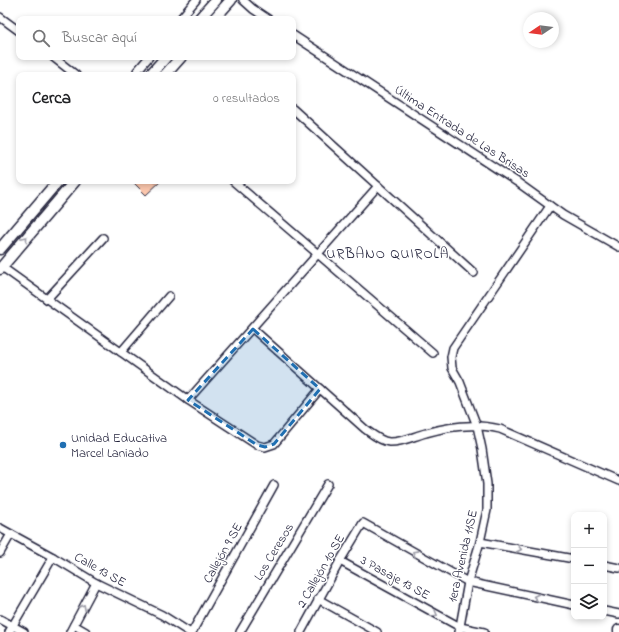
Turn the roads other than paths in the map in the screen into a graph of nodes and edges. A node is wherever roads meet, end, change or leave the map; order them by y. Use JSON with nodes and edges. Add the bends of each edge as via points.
{"nodes":[{"id":1,"x":196,"y":0,"type":"edge"},
{"id":2,"x":216,"y":0,"type":"edge"},
{"id":3,"x":231,"y":0,"type":"edge"},
{"id":4,"x":242,"y":0,"type":"edge"},
{"id":5,"x":183,"y":16,"type":"edge"},
{"id":6,"x":202,"y":16,"type":"edge"},
{"id":7,"x":217,"y":16,"type":"edge"},
{"id":8,"x":264,"y":16,"type":"edge"},
{"id":9,"x":0,"y":17,"type":"edge"},
{"id":10,"x":16,"y":29,"type":"edge"},
{"id":11,"x":296,"y":37,"type":"edge"},
{"id":12,"x":57,"y":60,"type":"edge"},
{"id":13,"x":146,"y":60,"type":"edge"},
{"id":14,"x":163,"y":60,"type":"edge"},
{"id":15,"x":178,"y":60,"type":"edge"},
{"id":16,"x":72,"y":72,"type":"edge"},
{"id":17,"x":137,"y":72,"type":"edge"},
{"id":18,"x":153,"y":72,"type":"edge"},
{"id":19,"x":168,"y":72,"type":"edge"},
{"id":20,"x":296,"y":112,"type":"edge"},
{"id":21,"x":55,"y":184,"type":"edge"},
{"id":22,"x":72,"y":184,"type":"edge"},
{"id":23,"x":236,"y":184,"type":"edge"},
{"id":24,"x":378,"y":186,"type":"junction"},
{"id":25,"x":550,"y":206,"type":"junction"},
{"id":26,"x":103,"y":238,"type":"dead end"},
{"id":27,"x":619,"y":247,"type":"edge"},
{"id":28,"x":0,"y":249,"type":"edge"},
{"id":29,"x":317,"y":255,"type":"junction"},
{"id":30,"x":1,"y":268,"type":"edge"},
{"id":31,"x":474,"y":273,"type":"dead end"},
{"id":32,"x":169,"y":296,"type":"dead end"},
{"id":33,"x":47,"y":299,"type":"junction"},
{"id":34,"x":253,"y":329,"type":"junction"},
{"id":35,"x":121,"y":352,"type":"junction"},
{"id":36,"x":433,"y":353,"type":"dead end"},
{"id":37,"x":320,"y":389,"type":"junction"},
{"id":38,"x":188,"y":400,"type":"junction"},
{"id":39,"x":477,"y":426,"type":"junction"},
{"id":40,"x":619,"y":481,"type":"edge"},
{"id":41,"x":328,"y":484,"type":"dead end"},
{"id":42,"x":274,"y":485,"type":"dead end"},
{"id":43,"x":0,"y":528,"type":"edge"},
{"id":44,"x":11,"y":534,"type":"junction"},
{"id":45,"x":480,"y":542,"type":"junction"},
{"id":46,"x":0,"y":553,"type":"edge"},
{"id":47,"x":53,"y":557,"type":"junction"},
{"id":48,"x":571,"y":558,"type":"edge"},
{"id":49,"x":340,"y":561,"type":"junction"},
{"id":50,"x":607,"y":566,"type":"edge"},
{"id":51,"x":619,"y":568,"type":"edge"},
{"id":52,"x":468,"y":582,"type":"junction"},
{"id":53,"x":96,"y":583,"type":"junction"},
{"id":54,"x":318,"y":599,"type":"junction"},
{"id":55,"x":571,"y":603,"type":"edge"},
{"id":56,"x":607,"y":612,"type":"edge"},
{"id":57,"x":619,"y":614,"type":"edge"},
{"id":58,"x":0,"y":619,"type":"edge"},
{"id":59,"x":10,"y":629,"type":"edge"},
{"id":60,"x":72,"y":629,"type":"edge"},
{"id":61,"x":459,"y":630,"type":"edge"},
{"id":62,"x":186,"y":631,"type":"edge"},
{"id":63,"x":24,"y":632,"type":"edge"},
{"id":64,"x":86,"y":632,"type":"edge"},
{"id":65,"x":240,"y":632,"type":"edge"},
{"id":66,"x":301,"y":632,"type":"edge"},
{"id":67,"x":377,"y":632,"type":"edge"},
{"id":68,"x":484,"y":632,"type":"edge"}],
"edges":[{"from":1,"to":5,"type":"street"},
{"from":2,"to":6,"type":"main road"},
{"from":3,"to":7,"type":"main road"},
{"from":4,"to":8,"type":"street"},
{"from":9,"to":10,"type":"street"},
{"from":11,"to":25,"type":"street","name":"Última Entrada de Las Brisas","via":[[511,177]]},
{"from":12,"to":16,"type":"street"},
{"from":13,"to":17,"type":"street"},
{"from":14,"to":18,"type":"main road"},
{"from":15,"to":19,"type":"main road"},
{"from":20,"to":24,"type":"street"},
{"from":21,"to":28,"type":"main road"},
{"from":30,"to":22,"type":"main road","one_way":true},
{"from":23,"to":29,"type":"street"},
{"from":24,"to":29,"type":"street"},
{"from":24,"to":31,"type":"street"},
{"from":25,"to":27,"type":"street","name":"Última Entrada de Las Brisas"},
{"from":25,"to":39,"type":"street","name":"1era Avenida 11SE","via":[[453,348],[452,368]]},
{"from":26,"to":33,"type":"street"},
{"from":29,"to":34,"type":"street"},
{"from":29,"to":36,"type":"street"},
{"from":30,"to":33,"type":"street"},
{"from":32,"to":35,"type":"street"},
{"from":33,"to":35,"type":"street"},
{"from":34,"to":37,"type":"street"},
{"from":34,"to":38,"type":"street"},
{"from":35,"to":38,"type":"street"},
{"from":37,"to":38,"type":"street","via":[[274,444],[265,447],[257,445]]},
{"from":37,"to":39,"type":"street","via":[[381,441],[390,442],[436,430]]},
{"from":39,"to":40,"type":"street","via":[[500,430]]},
{"from":39,"to":45,"type":"street","name":"1era Avenida 11SE","via":[[487,484],[487,510]]},
{"from":41,"to":65,"type":"street","name":"Los Ceresos"},
{"from":42,"to":62,"type":"street","name":"Callejón 9 SE"},
{"from":43,"to":44,"type":"street","name":"Calle 13 SE"},
{"from":44,"to":46,"type":"street"},
{"from":44,"to":47,"type":"street","name":"Calle 13 SE"},
{"from":45,"to":48,"type":"street","one_way":true},
{"from":45,"to":52,"type":"street","name":"1era Avenida 11SE"},
{"from":47,"to":53,"type":"street","name":"Calle 13 SE"},
{"from":47,"to":59,"type":"street"},
{"from":52,"to":49,"type":"street","name":"2 Callejón 10 SE","one_way":true,"via":[[363,523]]},
{"from":49,"to":54,"type":"street","name":"2 Callejón 10 SE"},
{"from":49,"to":61,"type":"street","name":"3 Pasaje 13 SE","one_way":true},
{"from":50,"to":51,"type":"street"},
{"from":55,"to":52,"type":"street","one_way":true},
{"from":52,"to":61,"type":"street","name":"1era Avenida 11SE"},
{"from":60,"to":53,"type":"street","one_way":true},
{"from":53,"to":62,"type":"street","name":"Calle 13 SE","via":[[162,615]]},
{"from":54,"to":66,"type":"street","name":"2 Callejón 10 SE"},
{"from":54,"to":67,"type":"street"},
{"from":56,"to":57,"type":"street"},
{"from":58,"to":59,"type":"street"},
{"from":59,"to":63,"type":"street"},
{"from":60,"to":64,"type":"street"},
{"from":61,"to":68,"type":"street","name":"3 Pasaje 13 SE"}]}
